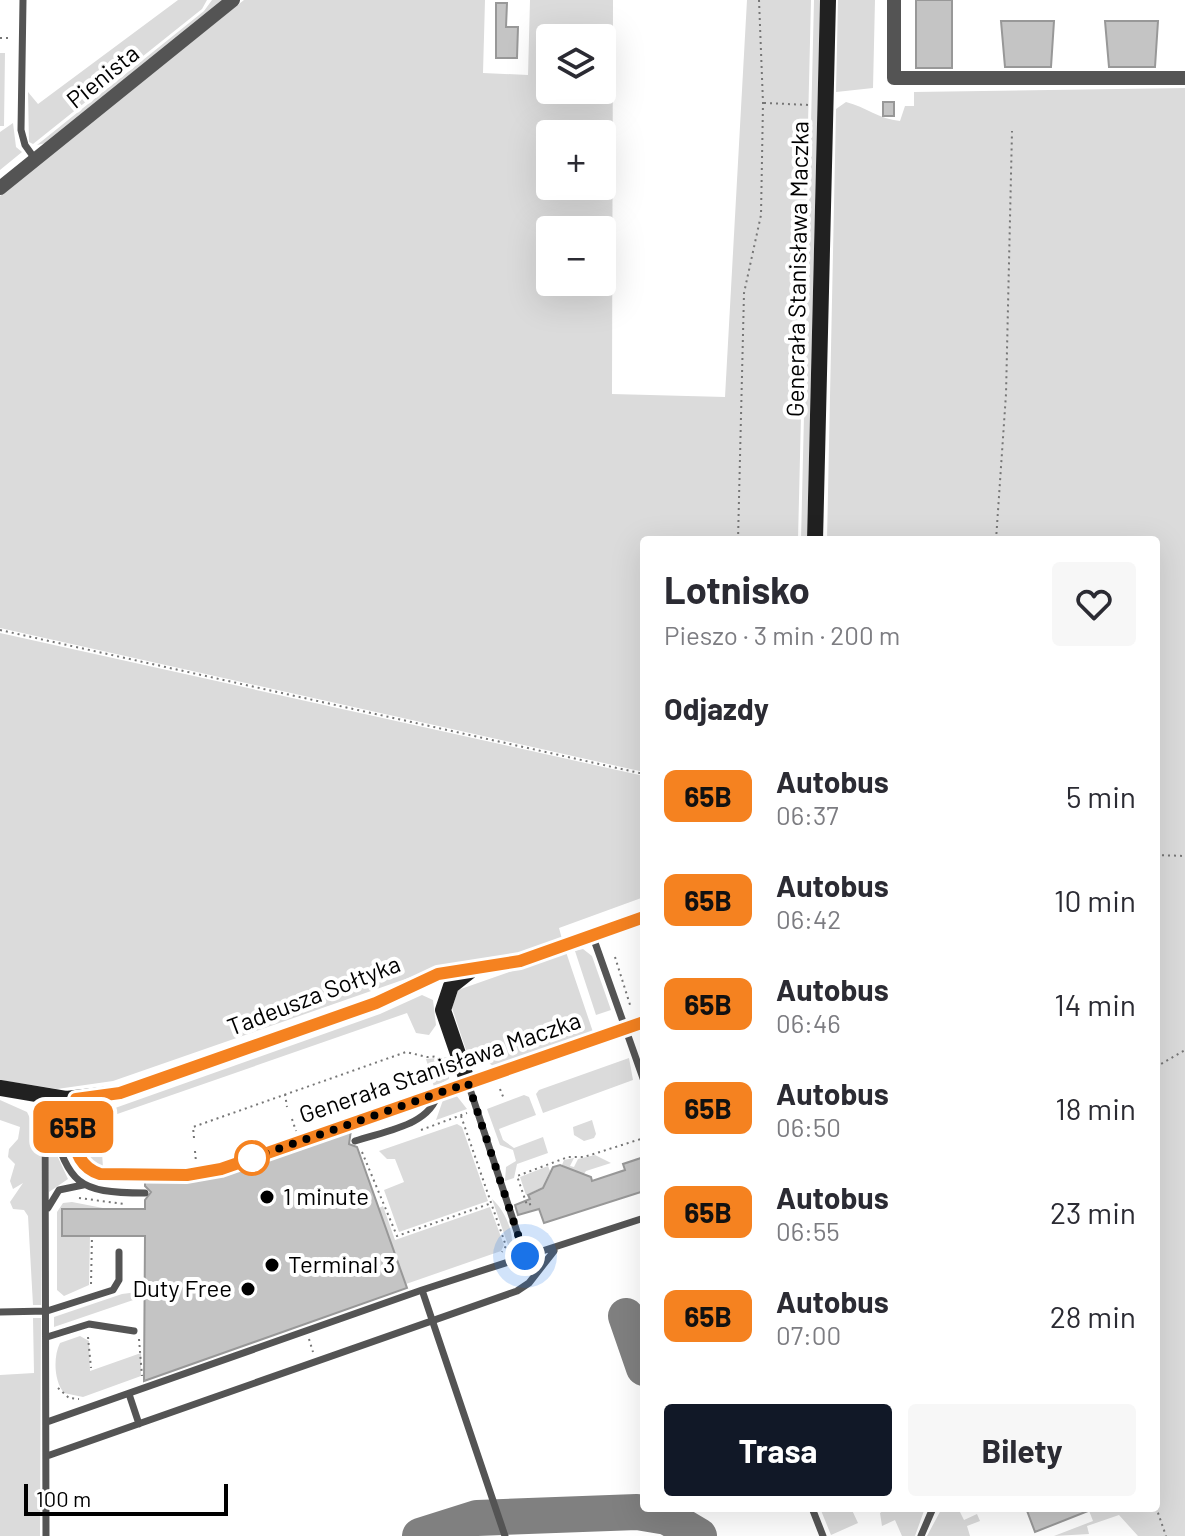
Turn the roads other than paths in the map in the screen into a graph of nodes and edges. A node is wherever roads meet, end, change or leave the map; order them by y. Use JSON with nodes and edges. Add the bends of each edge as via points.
{"nodes":[{"id":1,"x":23,"y":0,"type":"edge"},
{"id":2,"x":233,"y":0,"type":"edge"},
{"id":3,"x":828,"y":0,"type":"edge"},
{"id":4,"x":894,"y":0,"type":"edge"},
{"id":5,"x":1185,"y":78,"type":"edge"},
{"id":6,"x":35,"y":159,"type":"junction"},
{"id":7,"x":0,"y":188,"type":"edge"},
{"id":8,"x":815,"y":536,"type":"edge"},
{"id":9,"x":640,"y":918,"type":"edge"},
{"id":10,"x":592,"y":935,"type":"junction"},
{"id":11,"x":470,"y":971,"type":"junction"},
{"id":12,"x":403,"y":991,"type":"junction"},
{"id":13,"x":443,"y":1004,"type":"junction"},
{"id":14,"x":640,"y":1024,"type":"edge"},
{"id":15,"x":626,"y":1029,"type":"junction"},
{"id":16,"x":640,"y":1069,"type":"edge"},
{"id":17,"x":468,"y":1083,"type":"junction"},
{"id":18,"x":0,"y":1088,"type":"edge"},
{"id":19,"x":438,"y":1093,"type":"junction"},
{"id":20,"x":76,"y":1099,"type":"junction"},
{"id":21,"x":43,"y":1102,"type":"junction"},
{"id":22,"x":355,"y":1141,"type":"dead end"},
{"id":23,"x":62,"y":1156,"type":"junction"},
{"id":24,"x":83,"y":1185,"type":"junction"},
{"id":25,"x":145,"y":1193,"type":"dead end"},
{"id":26,"x":47,"y":1214,"type":"junction"},
{"id":27,"x":640,"y":1219,"type":"edge"},
{"id":28,"x":561,"y":1246,"type":"junction"},
{"id":29,"x":119,"y":1252,"type":"dead end"},
{"id":30,"x":525,"y":1256,"type":"junction"},
{"id":31,"x":422,"y":1290,"type":"junction"},
{"id":32,"x":47,"y":1311,"type":"junction"},
{"id":33,"x":0,"y":1312,"type":"edge"},
{"id":34,"x":432,"y":1321,"type":"junction"},
{"id":35,"x":134,"y":1331,"type":"road end"},
{"id":36,"x":47,"y":1337,"type":"junction"},
{"id":37,"x":129,"y":1394,"type":"junction"},
{"id":38,"x":47,"y":1422,"type":"junction"},
{"id":39,"x":139,"y":1424,"type":"junction"},
{"id":40,"x":47,"y":1456,"type":"junction"},
{"id":41,"x":814,"y":1512,"type":"edge"},
{"id":42,"x":931,"y":1512,"type":"edge"},
{"id":43,"x":46,"y":1536,"type":"edge"},
{"id":44,"x":505,"y":1536,"type":"edge"},
{"id":45,"x":823,"y":1536,"type":"edge"},
{"id":46,"x":921,"y":1536,"type":"edge"}],
"edges":[{"from":1,"to":6,"type":"lane","via":[[21,130]]},
{"from":2,"to":6,"type":"street","name":"Pienista"},
{"from":3,"to":8,"type":"street","name":"Generała Stanisława Maczka"},
{"from":4,"to":5,"type":"street","via":[[894,78]]},
{"from":6,"to":7,"type":"street","name":"Pienista"},
{"from":9,"to":10,"type":"street","name":"Tadeusza Sołtyka"},
{"from":10,"to":11,"type":"street","name":"Tadeusza Sołtyka","via":[[520,961]]},
{"from":10,"to":15,"type":"lane"},
{"from":11,"to":12,"type":"street","name":"Tadeusza Sołtyka","via":[[438,974]]},
{"from":11,"to":13,"type":"street","via":[[456,979]]},
{"from":12,"to":13,"type":"street","via":[[424,990]]},
{"from":12,"to":20,"type":"street","name":"Tadeusza Sołtyka","via":[[120,1093]]},
{"from":13,"to":17,"type":"street"},
{"from":14,"to":15,"type":"street","name":"Generała Stanisława Maczka"},
{"from":15,"to":16,"type":"lane"},
{"from":15,"to":17,"type":"street","name":"Generała Stanisława Maczka"},
{"from":17,"to":19,"type":"lane","name":"Generała Stanisława Maczka"},
{"from":17,"to":30,"type":"lane"},
{"from":18,"to":21,"type":"street","name":"Tadeusza Sołtyka"},
{"from":19,"to":20,"type":"lane","name":"Generała Stanisława Maczka","via":[[221,1169],[187,1175],[94,1172],[75,1147]]},
{"from":19,"to":22,"type":"lane","via":[[424,1117]]},
{"from":20,"to":21,"type":"street","name":"Tadeusza Sołtyka"},
{"from":20,"to":23,"type":"lane","via":[[64,1119]]},
{"from":21,"to":23,"type":"lane"},
{"from":21,"to":26,"type":"lane"},
{"from":23,"to":24,"type":"lane"},
{"from":24,"to":25,"type":"lane","via":[[99,1192]]},
{"from":24,"to":26,"type":"lane","via":[[59,1190]]},
{"from":26,"to":32,"type":"lane"},
{"from":27,"to":28,"type":"lane"},
{"from":28,"to":30,"type":"lane"},
{"from":28,"to":34,"type":"lane","via":[[523,1288]]},
{"from":29,"to":32,"type":"lane","via":[[119,1280],[113,1290]]},
{"from":30,"to":31,"type":"lane"},
{"from":31,"to":34,"type":"lane"},
{"from":31,"to":37,"type":"lane"},
{"from":32,"to":33,"type":"lane"},
{"from":32,"to":36,"type":"lane"},
{"from":34,"to":39,"type":"lane"},
{"from":34,"to":44,"type":"lane"},
{"from":35,"to":36,"type":"lane","via":[[89,1324]]},
{"from":36,"to":38,"type":"lane"},
{"from":37,"to":38,"type":"lane"},
{"from":37,"to":39,"type":"lane"},
{"from":38,"to":40,"type":"lane"},
{"from":39,"to":40,"type":"lane"},
{"from":40,"to":43,"type":"lane"},
{"from":41,"to":45,"type":"lane"},
{"from":42,"to":46,"type":"lane"}]}
